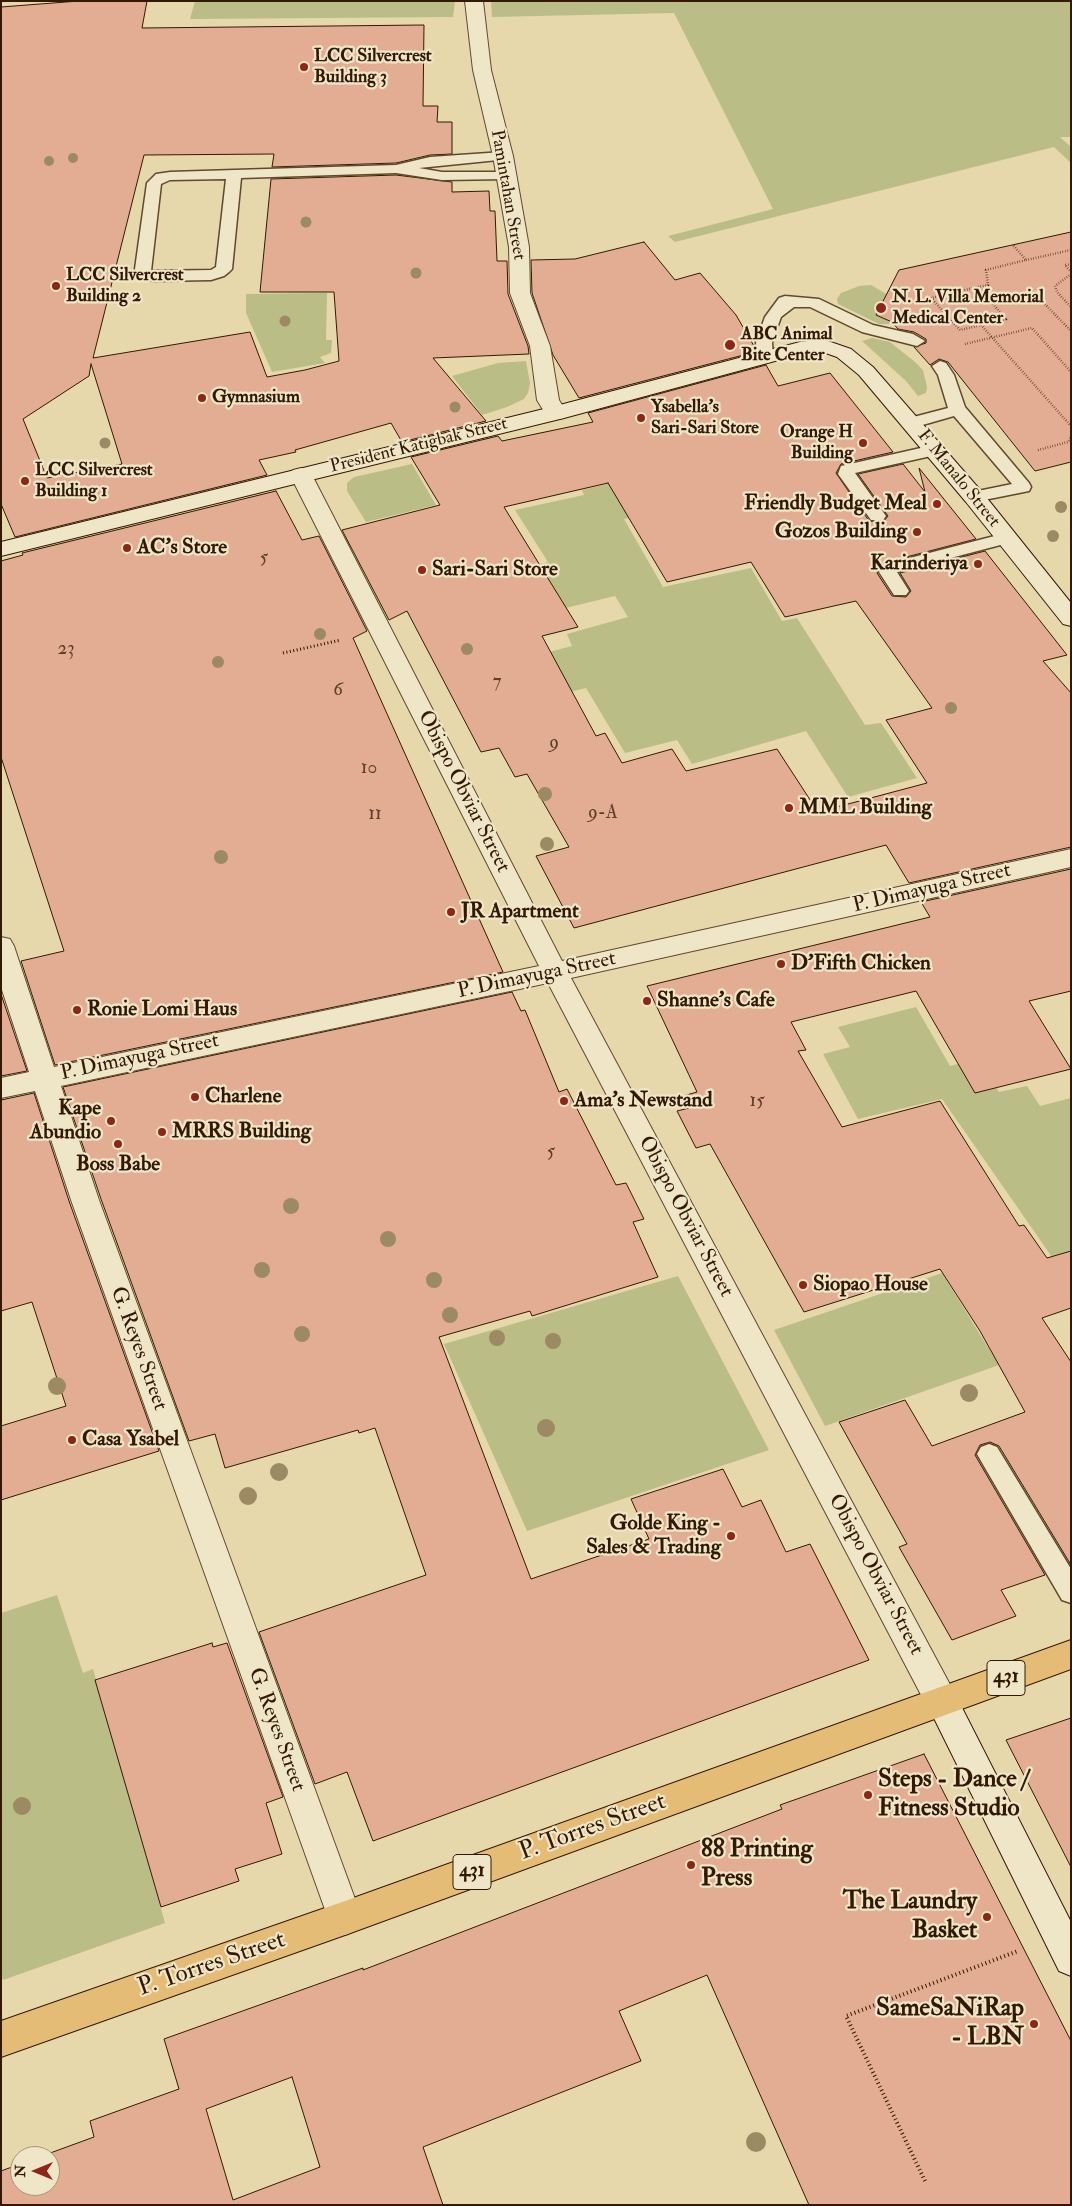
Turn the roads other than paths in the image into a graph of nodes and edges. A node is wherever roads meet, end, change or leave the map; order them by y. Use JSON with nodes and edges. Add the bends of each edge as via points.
{"nodes":[{"id":1,"x":474,"y":1,"type":"edge"},
{"id":2,"x":504,"y":165,"type":"junction"},
{"id":3,"x":234,"y":174,"type":"junction"},
{"id":4,"x":813,"y":302,"type":"junction"},
{"id":5,"x":777,"y":312,"type":"junction"},
{"id":6,"x":916,"y":341,"type":"dead end"},
{"id":7,"x":836,"y":348,"type":"joint"},
{"id":8,"x":765,"y":358,"type":"junction"},
{"id":9,"x":940,"y":366,"type":"dead end"},
{"id":10,"x":958,"y":410,"type":"junction"},
{"id":11,"x":556,"y":413,"type":"junction"},
{"id":12,"x":912,"y":423,"type":"junction"},
{"id":13,"x":934,"y":450,"type":"junction"},
{"id":14,"x":302,"y":475,"type":"junction"},
{"id":15,"x":974,"y":497,"type":"junction"},
{"id":16,"x":877,"y":516,"type":"dead end"},
{"id":17,"x":1006,"y":538,"type":"junction"},
{"id":18,"x":1,"y":549,"type":"edge"},
{"id":19,"x":900,"y":591,"type":"dead end"},
{"id":20,"x":1071,"y":619,"type":"edge"},
{"id":21,"x":1071,"y":858,"type":"edge"},
{"id":22,"x":1,"y":946,"type":"edge"},
{"id":23,"x":555,"y":972,"type":"junction"},
{"id":24,"x":45,"y":1078,"type":"junction"},
{"id":25,"x":1,"y":1088,"type":"edge"},
{"id":26,"x":989,"y":1454,"type":"dead end"},
{"id":27,"x":1071,"y":1592,"type":"edge"},
{"id":28,"x":1071,"y":1654,"type":"edge"},
{"id":29,"x":942,"y":1702,"type":"junction"},
{"id":30,"x":345,"y":1918,"type":"junction"},
{"id":31,"x":1065,"y":1947,"type":"edge"},
{"id":32,"x":1,"y":2040,"type":"edge"}],
"edges":[{"from":1,"to":2,"type":"street","name":"Pamintahan Street","via":[[482,70]]},
{"from":2,"to":3,"type":"lane","via":[[442,176],[396,169]]},
{"from":2,"to":11,"type":"street","name":"Pamintahan Street","via":[[519,247],[520,293],[540,346],[548,400]]},
{"from":3,"to":3,"type":"lane","via":[[161,177],[154,183],[142,269],[145,274],[211,275],[224,269]]},
{"from":4,"to":5,"type":"lane","via":[[791,302]]},
{"from":4,"to":5,"type":"lane","via":[[788,291],[789,296]]},
{"from":4,"to":6,"type":"lane","via":[[868,329]]},
{"from":5,"to":8,"type":"lane","via":[[764,342]]},
{"from":7,"to":8,"type":"street","name":"President Katigbak Street","via":[[812,346]]},
{"from":7,"to":12,"type":"street","name":"F. Manalo Street","via":[[860,365]]},
{"from":8,"to":11,"type":"street","name":"President Katigbak Street"},
{"from":9,"to":10,"type":"lane"},
{"from":10,"to":12,"type":"lane"},
{"from":10,"to":15,"type":"lane","via":[[1024,487]]},
{"from":11,"to":14,"type":"street","name":"President Katigbak Street"},
{"from":12,"to":13,"type":"street","name":"F. Manalo Street"},
{"from":13,"to":15,"type":"street","name":"F. Manalo Street"},
{"from":13,"to":16,"type":"lane","via":[[846,470]]},
{"from":14,"to":18,"type":"street","name":"President Katigbak Street"},
{"from":14,"to":23,"type":"street","name":"Obispo Obviar Street"},
{"from":15,"to":17,"type":"street","name":"F. Manalo Street"},
{"from":17,"to":19,"type":"lane","via":[[889,568],[888,572]]},
{"from":17,"to":20,"type":"street","name":"F. Manalo Street"},
{"from":21,"to":23,"type":"street","name":"P. Dimayuga Street"},
{"from":22,"to":24,"type":"street","name":"G. Reyes Street"},
{"from":23,"to":24,"type":"street","name":"P. Dimayuga Street"},
{"from":23,"to":29,"type":"street","name":"Obispo Obviar Street"},
{"from":24,"to":25,"type":"street","name":"P. Dimayuga Street"},
{"from":24,"to":30,"type":"street","name":"G. Reyes Street","via":[[154,1394]]},
{"from":26,"to":27,"type":"lane"},
{"from":28,"to":29,"type":"main road","name":"P. Torres Street","number":"431"},
{"from":29,"to":30,"type":"main road","name":"P. Torres Street","number":"431"},
{"from":29,"to":31,"type":"street","name":"Obispo Obviar Street"},
{"from":30,"to":32,"type":"main road","name":"P. Torres Street","number":"431"}]}
